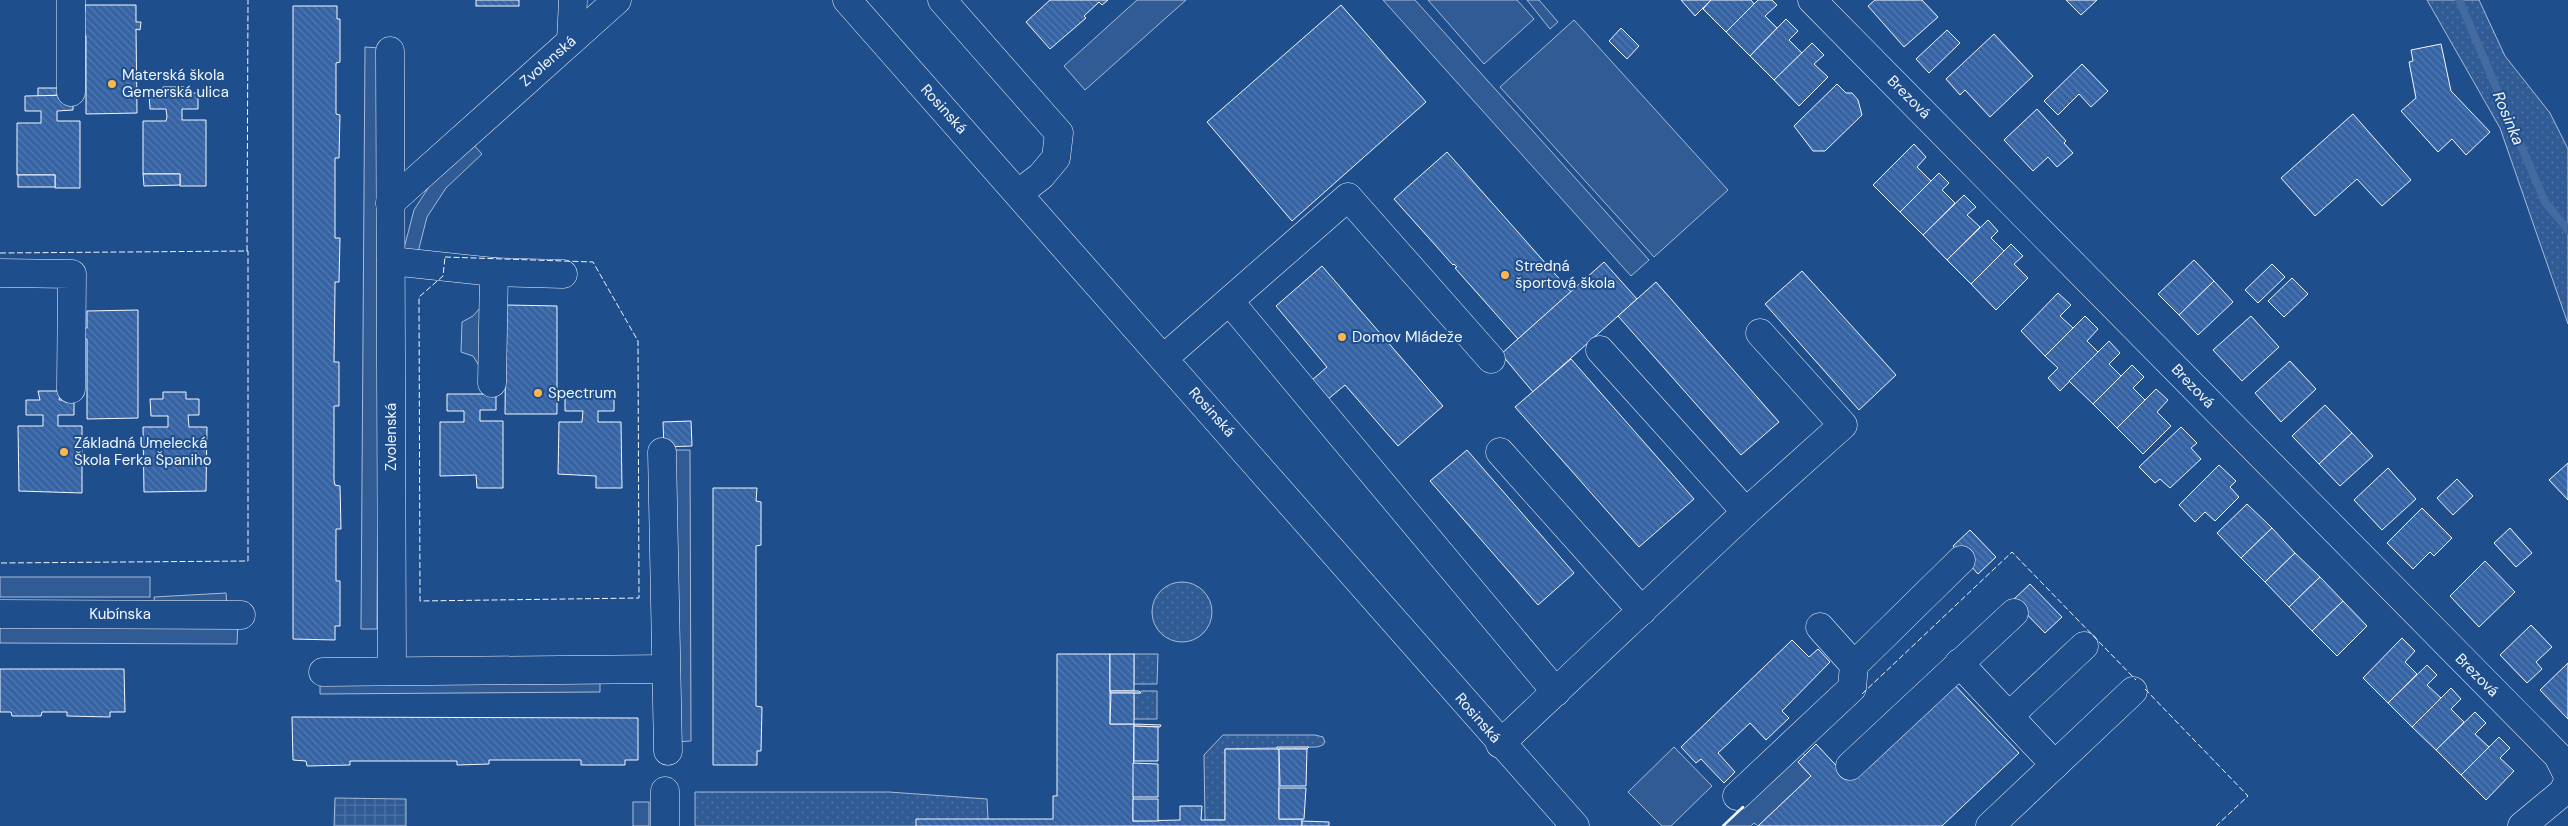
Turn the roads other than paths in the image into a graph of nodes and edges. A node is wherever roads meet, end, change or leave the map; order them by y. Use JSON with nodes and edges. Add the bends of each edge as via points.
{"nodes":[{"id":1,"x":573,"y":0,"type":"edge"},
{"id":2,"x":616,"y":0,"type":"edge"},
{"id":3,"x":846,"y":0,"type":"edge"},
{"id":4,"x":1812,"y":0,"type":"edge"},
{"id":5,"x":945,"y":1,"type":"edge"},
{"id":6,"x":74,"y":15,"type":"edge"},
{"id":7,"x":571,"y":41,"type":"junction"},
{"id":8,"x":390,"y":51,"type":"dead end"},
{"id":9,"x":71,"y":92,"type":"dead end"},
{"id":10,"x":1019,"y":193,"type":"junction"},
{"id":11,"x":390,"y":203,"type":"junction"},
{"id":12,"x":391,"y":262,"type":"junction"},
{"id":13,"x":494,"y":272,"type":"junction"},
{"id":14,"x":0,"y":273,"type":"edge"},
{"id":15,"x":564,"y":274,"type":"dead end"},
{"id":16,"x":1230,"y":302,"type":"junction"},
{"id":17,"x":1760,"y":333,"type":"dead end"},
{"id":18,"x":1600,"y":350,"type":"dead end"},
{"id":19,"x":1164,"y":358,"type":"junction"},
{"id":20,"x":1491,"y":359,"type":"dead end"},
{"id":21,"x":492,"y":383,"type":"dead end"},
{"id":22,"x":71,"y":389,"type":"dead end"},
{"id":23,"x":662,"y":452,"type":"dead end"},
{"id":24,"x":1500,"y":452,"type":"dead end"},
{"id":25,"x":1746,"y":512,"type":"junction"},
{"id":26,"x":1962,"y":560,"type":"dead end"},
{"id":27,"x":1642,"y":611,"type":"junction"},
{"id":28,"x":2014,"y":613,"type":"dead end"},
{"id":29,"x":0,"y":614,"type":"edge"},
{"id":30,"x":241,"y":615,"type":"dead end"},
{"id":31,"x":1820,"y":627,"type":"dead end"},
{"id":32,"x":2084,"y":646,"type":"dead end"},
{"id":33,"x":1959,"y":663,"type":"junction"},
{"id":34,"x":1854,"y":665,"type":"junction"},
{"id":35,"x":666,"y":669,"type":"junction"},
{"id":36,"x":392,"y":671,"type":"junction"},
{"id":37,"x":323,"y":672,"type":"dead end"},
{"id":38,"x":2133,"y":691,"type":"dead end"},
{"id":39,"x":1556,"y":692,"type":"junction"},
{"id":40,"x":2010,"y":716,"type":"junction"},
{"id":41,"x":1500,"y":744,"type":"junction"},
{"id":42,"x":668,"y":751,"type":"dead end"},
{"id":43,"x":2055,"y":765,"type":"junction"},
{"id":44,"x":1850,"y":766,"type":"dead end"},
{"id":45,"x":2568,"y":776,"type":"edge"},
{"id":46,"x":2568,"y":781,"type":"edge"},
{"id":47,"x":665,"y":791,"type":"dead end"},
{"id":48,"x":1738,"y":796,"type":"dead end"},
{"id":49,"x":665,"y":826,"type":"edge"},
{"id":50,"x":1575,"y":826,"type":"edge"},
{"id":51,"x":1990,"y":826,"type":"edge"},
{"id":52,"x":2522,"y":826,"type":"edge"}],
"edges":[{"from":1,"to":7,"type":"street"},
{"from":2,"to":7,"type":"street","name":"Zvolenská"},
{"from":3,"to":10,"type":"street","name":"Rosinská"},
{"from":4,"to":45,"type":"street","name":"Brezová","via":[[2558,756]]},
{"from":5,"to":10,"type":"street","via":[[1059,133],[1056,158],[1041,176]]},
{"from":6,"to":9,"type":"street"},
{"from":7,"to":11,"type":"street","name":"Zvolenská"},
{"from":8,"to":11,"type":"street","name":"Zvolenská"},
{"from":10,"to":19,"type":"street","name":"Rosinská"},
{"from":11,"to":12,"type":"street","name":"Zvolenská"},
{"from":12,"to":13,"type":"street"},
{"from":12,"to":36,"type":"street","name":"Zvolenská"},
{"from":13,"to":15,"type":"street"},
{"from":13,"to":21,"type":"street"},
{"from":14,"to":22,"type":"street","via":[[72,274],[76,333]]},
{"from":16,"to":19,"type":"street"},
{"from":16,"to":20,"type":"street","via":[[1348,197]]},
{"from":16,"to":39,"type":"street"},
{"from":17,"to":25,"type":"street","via":[[1843,425]]},
{"from":18,"to":25,"type":"street"},
{"from":19,"to":41,"type":"street","name":"Rosinská"},
{"from":23,"to":35,"type":"street"},
{"from":24,"to":27,"type":"street"},
{"from":25,"to":27,"type":"street"},
{"from":26,"to":34,"type":"street"},
{"from":27,"to":39,"type":"street"},
{"from":28,"to":33,"type":"street"},
{"from":29,"to":30,"type":"street","name":"Kubínska"},
{"from":31,"to":34,"type":"street"},
{"from":32,"to":40,"type":"street"},
{"from":33,"to":40,"type":"street"},
{"from":33,"to":44,"type":"street"},
{"from":34,"to":48,"type":"street","via":[[1852,688]]},
{"from":35,"to":36,"type":"street"},
{"from":35,"to":42,"type":"street"},
{"from":36,"to":37,"type":"street"},
{"from":38,"to":43,"type":"street"},
{"from":39,"to":41,"type":"street"},
{"from":40,"to":43,"type":"street"},
{"from":41,"to":50,"type":"street","name":"Rosinská"},
{"from":43,"to":51,"type":"street"},
{"from":46,"to":52,"type":"street","via":[[2563,792]]},
{"from":47,"to":49,"type":"street"}]}
